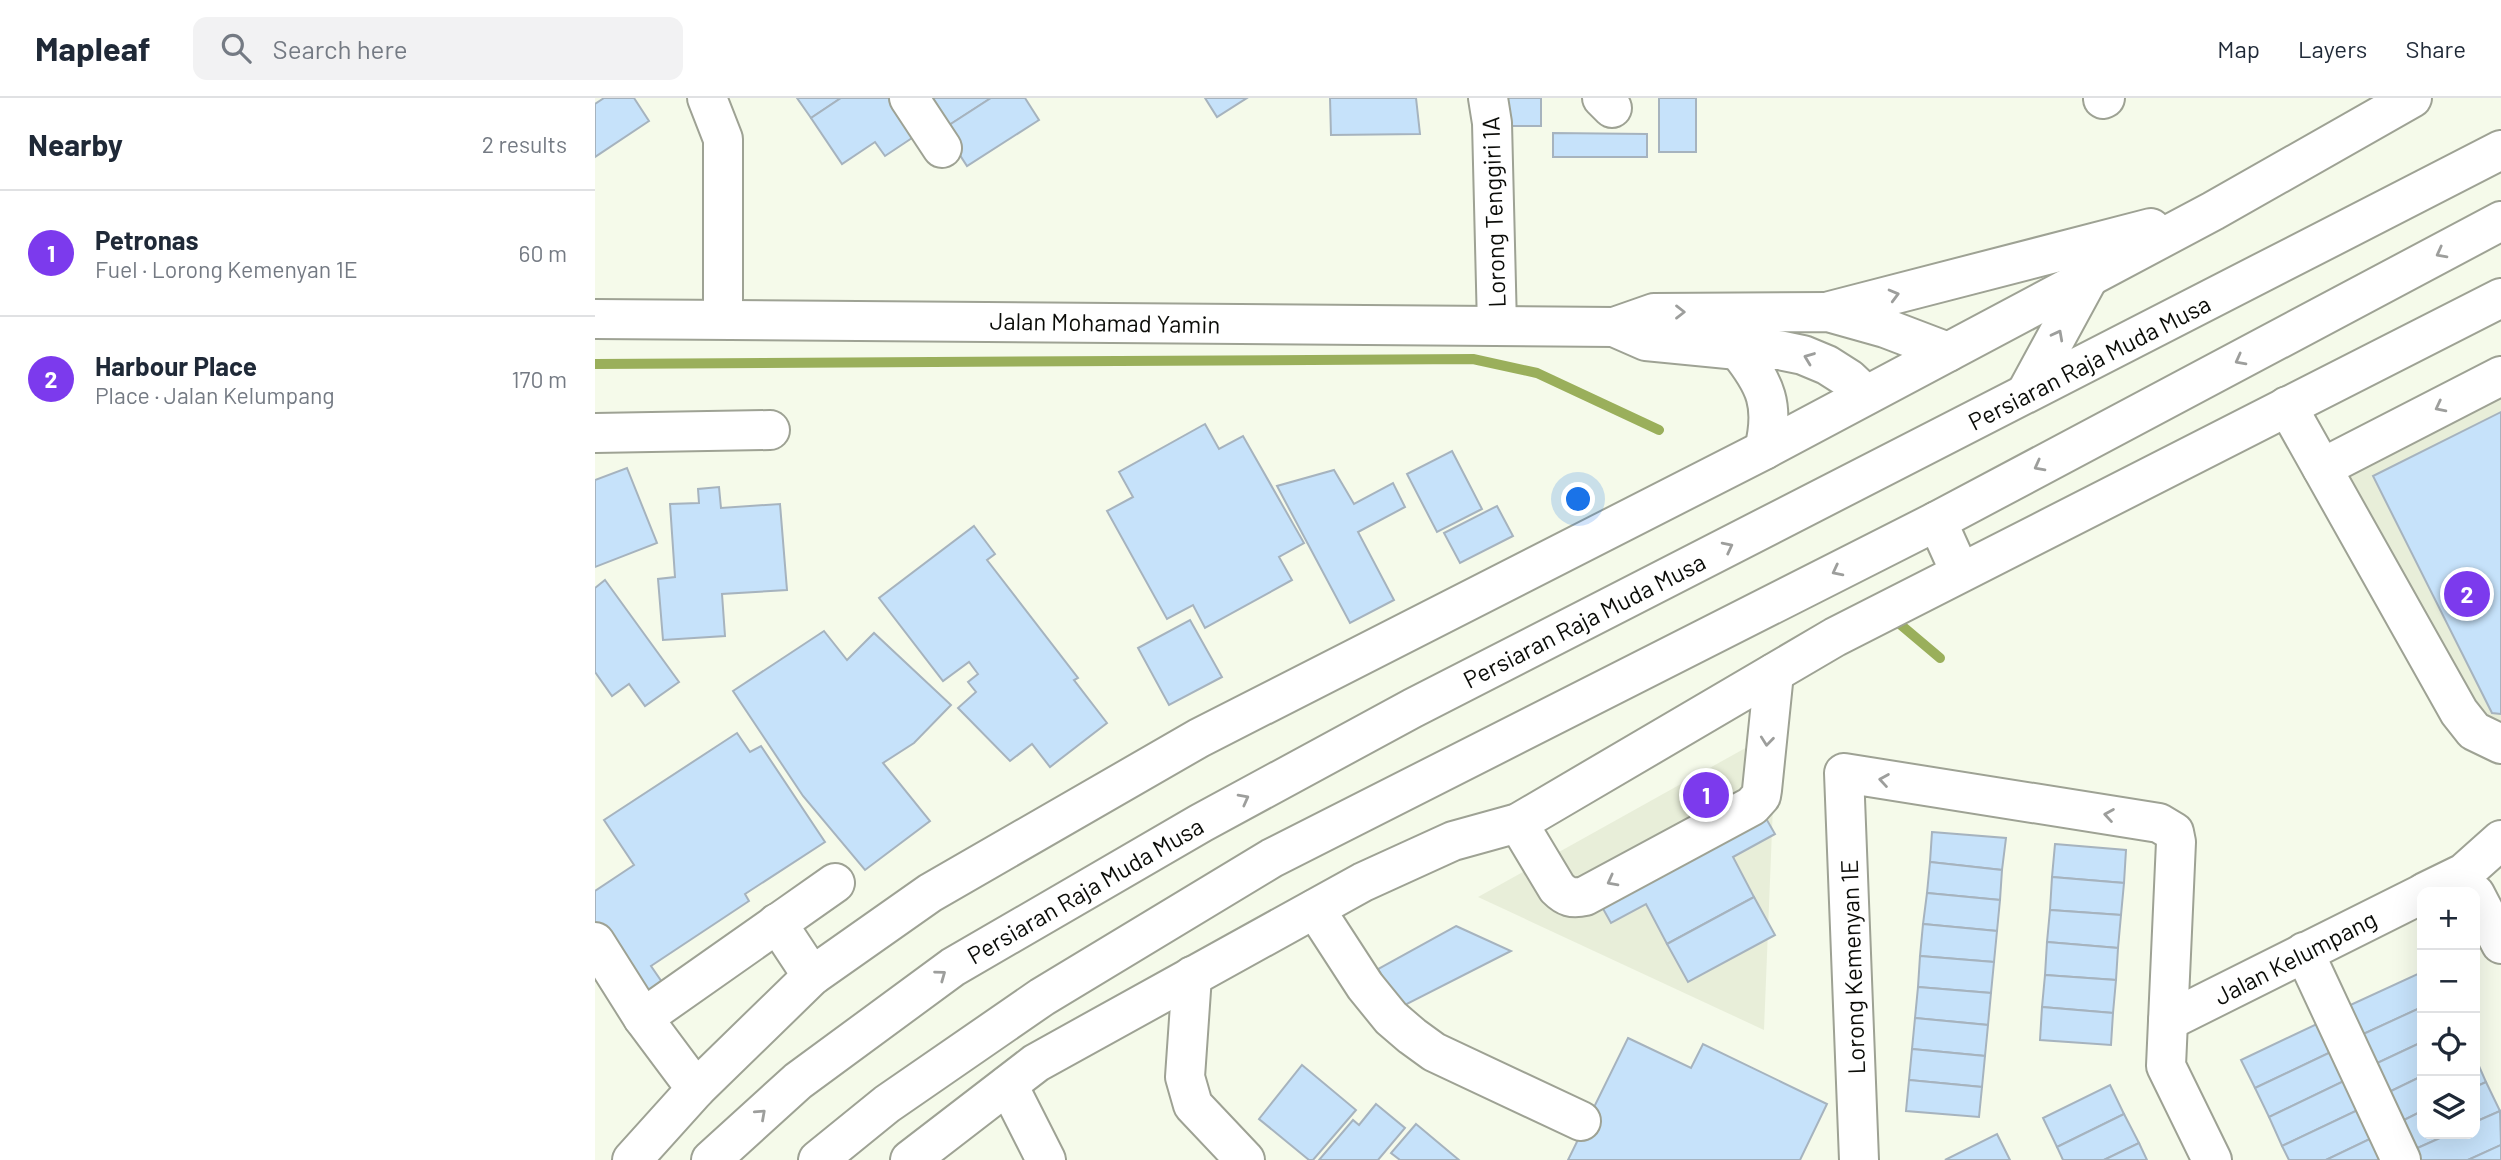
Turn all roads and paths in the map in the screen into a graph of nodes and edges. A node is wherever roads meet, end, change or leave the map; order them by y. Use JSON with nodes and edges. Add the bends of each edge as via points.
{"nodes":[{"id":1,"x":707,"y":98,"type":"edge"},
{"id":2,"x":909,"y":98,"type":"edge"},
{"id":3,"x":1488,"y":98,"type":"edge"},
{"id":4,"x":2412,"y":98,"type":"edge"},
{"id":5,"x":942,"y":148,"type":"dead end"},
{"id":6,"x":2501,"y":150,"type":"edge"},
{"id":7,"x":2213,"y":211,"type":"junction"},
{"id":8,"x":2501,"y":220,"type":"edge"},
{"id":9,"x":2089,"y":277,"type":"junction"},
{"id":10,"x":2501,"y":298,"type":"edge"},
{"id":11,"x":1828,"y":312,"type":"junction"},
{"id":12,"x":595,"y":319,"type":"edge"},
{"id":13,"x":723,"y":319,"type":"junction"},
{"id":14,"x":1497,"y":326,"type":"junction"},
{"id":15,"x":1614,"y":327,"type":"junction"},
{"id":16,"x":1738,"y":350,"type":"junction"},
{"id":17,"x":1948,"y":352,"type":"junction"},
{"id":18,"x":2501,"y":376,"type":"edge"},
{"id":19,"x":2026,"y":393,"type":"junction"},
{"id":20,"x":1866,"y":395,"type":"junction"},
{"id":21,"x":2287,"y":407,"type":"junction"},
{"id":22,"x":770,"y":430,"type":"dead end"},
{"id":23,"x":595,"y":433,"type":"edge"},
{"id":24,"x":1764,"y":450,"type":"junction"},
{"id":25,"x":2322,"y":468,"type":"junction"},
{"id":26,"x":1937,"y":521,"type":"junction"},
{"id":27,"x":1960,"y":572,"type":"junction"},
{"id":28,"x":1774,"y":673,"type":"junction"},
{"id":29,"x":2501,"y":744,"type":"edge"},
{"id":30,"x":1518,"y":822,"type":"junction"},
{"id":31,"x":2501,"y":840,"type":"edge"},
{"id":32,"x":835,"y":883,"type":"dead end"},
{"id":33,"x":2471,"y":886,"type":"edge"},
{"id":34,"x":2417,"y":896,"type":"edge"},
{"id":35,"x":1315,"y":909,"type":"junction"},
{"id":36,"x":777,"y":923,"type":"junction"},
{"id":37,"x":595,"y":942,"type":"edge"},
{"id":38,"x":2501,"y":944,"type":"edge"},
{"id":39,"x":2304,"y":952,"type":"junction"},
{"id":40,"x":812,"y":976,"type":"junction"},
{"id":41,"x":1192,"y":976,"type":"junction"},
{"id":42,"x":643,"y":1018,"type":"junction"},
{"id":43,"x":2168,"y":1021,"type":"junction"},
{"id":44,"x":1008,"y":1085,"type":"junction"},
{"id":45,"x":696,"y":1089,"type":"junction"},
{"id":46,"x":1581,"y":1121,"type":"dead end"},
{"id":47,"x":632,"y":1160,"type":"edge"},
{"id":48,"x":711,"y":1160,"type":"edge"},
{"id":49,"x":818,"y":1160,"type":"edge"},
{"id":50,"x":910,"y":1160,"type":"edge"},
{"id":51,"x":1046,"y":1160,"type":"edge"},
{"id":52,"x":1245,"y":1160,"type":"edge"},
{"id":53,"x":1859,"y":1160,"type":"edge"},
{"id":54,"x":2212,"y":1160,"type":"edge"},
{"id":55,"x":2400,"y":1160,"type":"edge"}],
"edges":[{"from":1,"to":13,"type":"street","via":[[723,139],[725,163]]},
{"from":2,"to":5,"type":"street"},
{"from":3,"to":14,"type":"street","name":"Lorong Tenggiri 1A"},
{"from":4,"to":7,"type":"street"},
{"from":6,"to":19,"type":"street","name":"Persiaran Raja Muda Musa"},
{"from":7,"to":9,"type":"street"},
{"from":11,"to":7,"type":"street","one_way":true},
{"from":8,"to":26,"type":"street","one_way":true},
{"from":9,"to":17,"type":"street"},
{"from":19,"to":9,"type":"street","one_way":true},
{"from":10,"to":21,"type":"street"},
{"from":15,"to":11,"type":"street","name":"Jalan Mohamad Yamin","one_way":true,"via":[[1654,313]]},
{"from":11,"to":17,"type":"street","name":"Jalan Mohamad Yamin"},
{"from":12,"to":13,"type":"street","name":"Jalan Mohamad Yamin"},
{"from":13,"to":14,"type":"street","name":"Jalan Mohamad Yamin"},
{"from":14,"to":15,"type":"street","name":"Jalan Mohamad Yamin"},
{"from":15,"to":16,"type":"street","name":"Jalan Mohamad Yamin","via":[[1646,341]]},
{"from":20,"to":16,"type":"street","name":"Jalan Mohamad Yamin","one_way":true,"via":[[1838,372],[1803,355]]},
{"from":16,"to":24,"type":"street","via":[[1758,374],[1769,405]]},
{"from":17,"to":20,"type":"street"},
{"from":18,"to":25,"type":"street","one_way":true},
{"from":48,"to":19,"type":"street","name":"Persiaran Raja Muda Musa","one_way":true,"via":[[798,1081],[953,967],[1189,829],[1413,708]]},
{"from":20,"to":24,"type":"street"},
{"from":21,"to":25,"type":"street"},
{"from":21,"to":27,"type":"street"},
{"from":22,"to":23,"type":"street"},
{"from":24,"to":40,"type":"street","via":[[1199,738],[930,893]]},
{"from":25,"to":29,"type":"street","via":[[2459,712],[2474,731]]},
{"from":26,"to":27,"type":"street"},
{"from":26,"to":49,"type":"street","one_way":true,"via":[[1272,858],[1042,998],[887,1104]]},
{"from":27,"to":28,"type":"street"},
{"from":28,"to":30,"type":"street"},
{"from":28,"to":30,"type":"street","one_way":true,"via":[[1762,790],[1752,806],[1574,898],[1557,888]]},
{"from":30,"to":35,"type":"street","via":[[1453,841]]},
{"from":31,"to":33,"type":"street","name":"Jalan Kelumpang"},
{"from":32,"to":36,"type":"street"},
{"from":33,"to":38,"type":"street"},
{"from":34,"to":39,"type":"street","name":"Jalan Kelumpang"},
{"from":35,"to":41,"type":"street"},
{"from":35,"to":46,"type":"street","via":[[1365,986],[1412,1037],[1434,1052]]},
{"from":36,"to":40,"type":"street"},
{"from":36,"to":42,"type":"street"},
{"from":37,"to":42,"type":"street"},
{"from":39,"to":43,"type":"street","name":"Jalan Kelumpang"},
{"from":39,"to":55,"type":"street"},
{"from":40,"to":45,"type":"street"},
{"from":41,"to":44,"type":"street","via":[[1036,1063]]},
{"from":41,"to":52,"type":"street","via":[[1185,1077],[1193,1105]]},
{"from":42,"to":45,"type":"street"},
{"from":43,"to":53,"type":"street","name":"Lorong Kemenyan 1E","one_way":true,"via":[[2174,832],[2159,822],[1844,773]]},
{"from":43,"to":54,"type":"street","via":[[2166,1066]]},
{"from":44,"to":50,"type":"street"},
{"from":44,"to":51,"type":"street"},
{"from":45,"to":47,"type":"street"}]}
